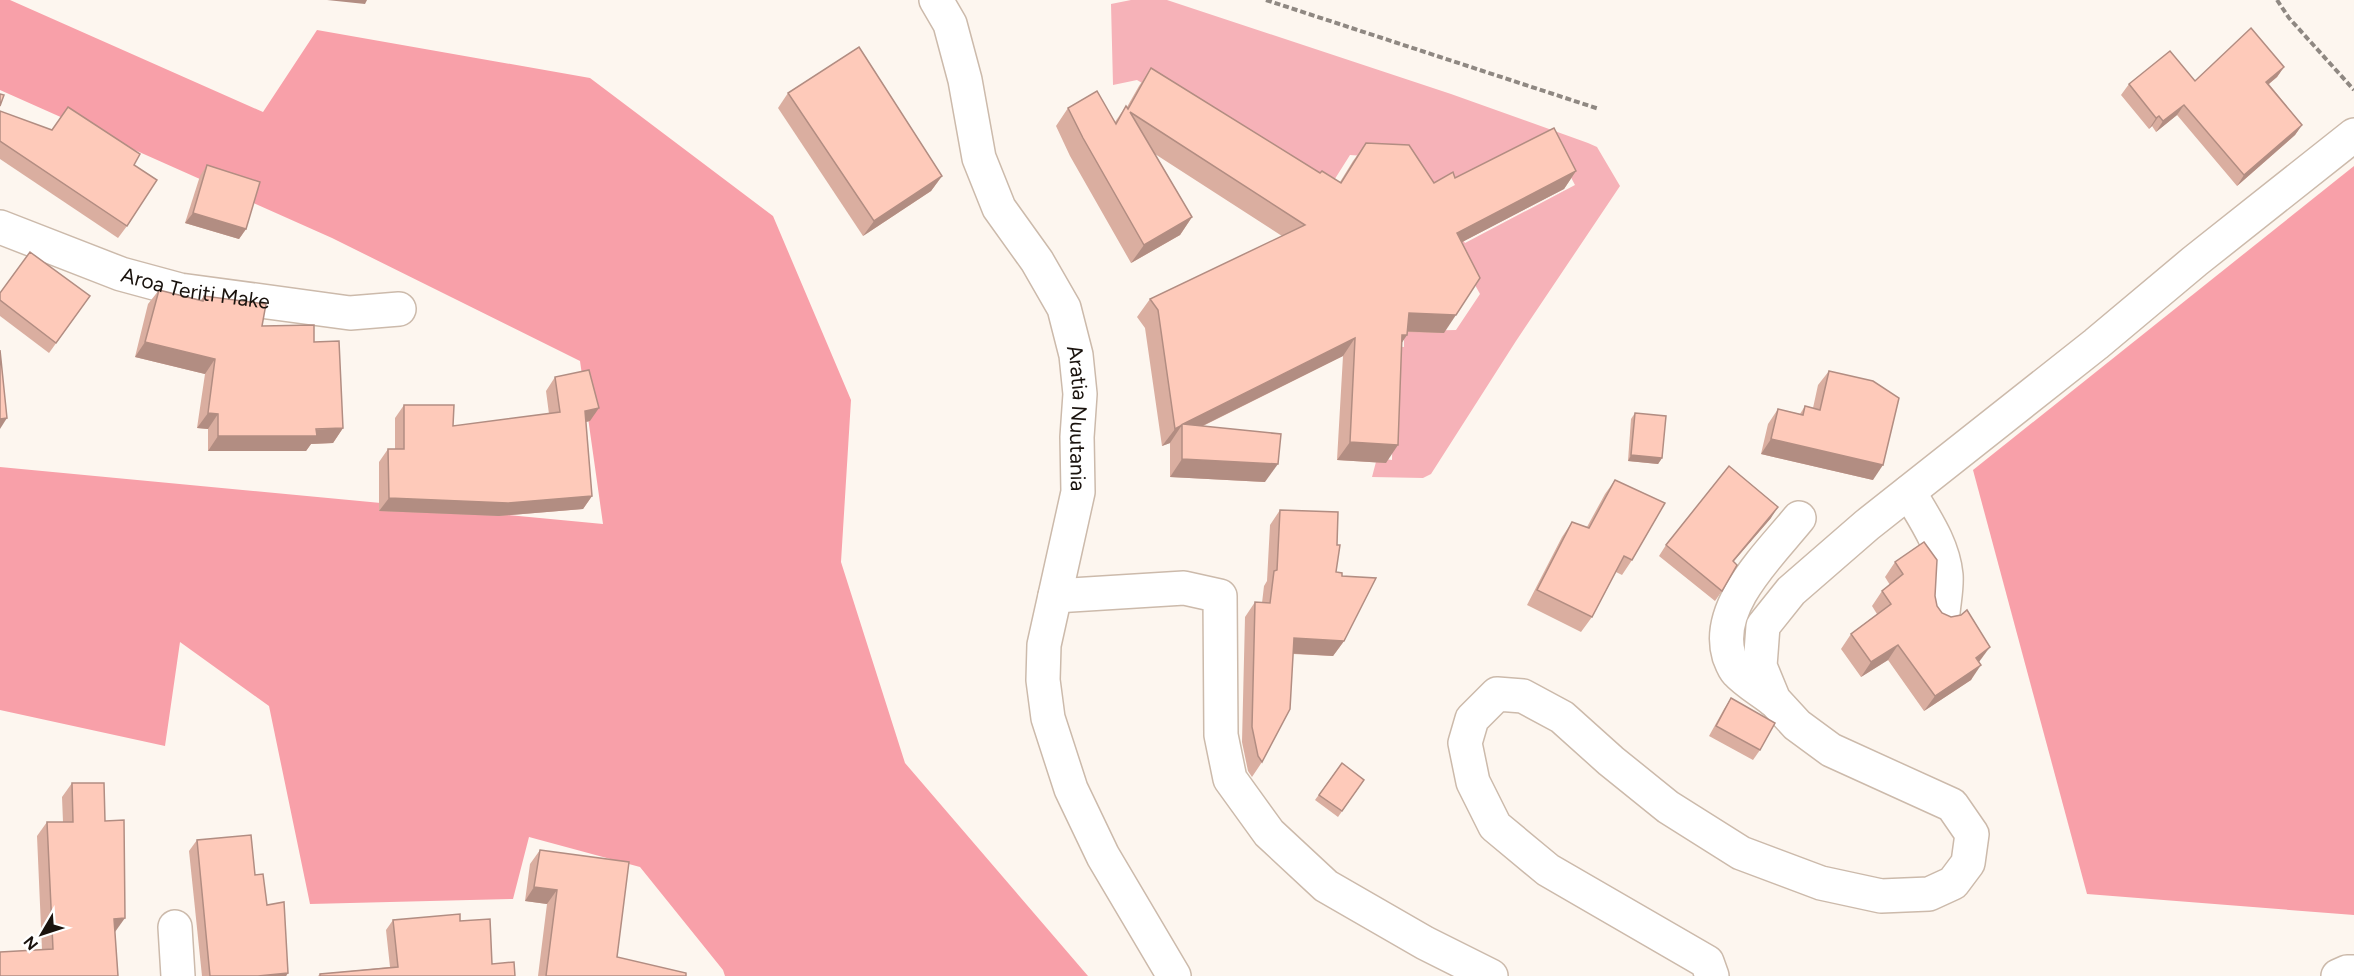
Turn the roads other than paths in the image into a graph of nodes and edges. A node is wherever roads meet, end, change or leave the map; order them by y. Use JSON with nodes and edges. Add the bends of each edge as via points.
{"nodes":[{"id":1,"x":936,"y":0,"type":"edge"},
{"id":2,"x":2354,"y":135,"type":"edge"},
{"id":3,"x":0,"y":227,"type":"edge"},
{"id":4,"x":399,"y":309,"type":"dead end"},
{"id":5,"x":1909,"y":492,"type":"junction"},
{"id":6,"x":1799,"y":518,"type":"dead end"},
{"id":7,"x":1055,"y":596,"type":"junction"},
{"id":8,"x":1943,"y":613,"type":"edge"},
{"id":9,"x":1774,"y":700,"type":"junction"},
{"id":10,"x":175,"y":927,"type":"dead end"},
{"id":11,"x":2354,"y":972,"type":"edge"},
{"id":12,"x":178,"y":976,"type":"edge"},
{"id":13,"x":1174,"y":976,"type":"edge"},
{"id":14,"x":1491,"y":976,"type":"edge"},
{"id":15,"x":1712,"y":976,"type":"edge"},
{"id":16,"x":2338,"y":976,"type":"edge"}],
"edges":[{"from":1,"to":7,"type":"street","name":"Aratia Nuutania","via":[[950,24],[979,158],[999,208],[1064,308],[1076,355],[1080,394],[1078,492]]},
{"from":2,"to":5,"type":"street"},
{"from":3,"to":4,"type":"street","name":"Aroa Teriti Make","via":[[121,274],[180,290],[350,313]]},
{"from":5,"to":8,"type":"street","via":[[1942,552],[1946,576]]},
{"from":5,"to":9,"type":"street","via":[[1791,591],[1763,626],[1760,666]]},
{"from":6,"to":9,"type":"street","via":[[1731,608],[1726,629],[1735,671]]},
{"from":7,"to":13,"type":"street","name":"Aratia Nuutania","via":[[1044,645],[1043,680],[1054,741],[1071,789],[1103,856]]},
{"from":7,"to":14,"type":"street","via":[[1184,588],[1220,596],[1221,735],[1230,779],[1269,833],[1326,886]]},
{"from":9,"to":15,"type":"street","via":[[1797,725],[1831,750],[1952,805],[1972,834],[1968,863],[1953,883],[1929,894],[1881,896],[1821,883],[1741,853],[1668,807],[1562,717],[1523,696],[1497,694],[1472,719],[1465,743],[1473,783],[1495,826],[1548,870],[1707,962]]},
{"from":10,"to":12,"type":"street"},
{"from":11,"to":16,"type":"street"}]}
